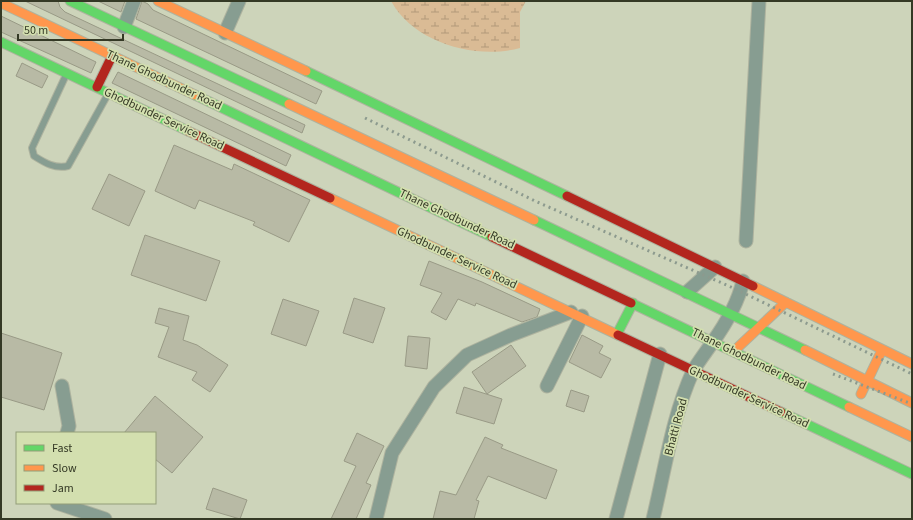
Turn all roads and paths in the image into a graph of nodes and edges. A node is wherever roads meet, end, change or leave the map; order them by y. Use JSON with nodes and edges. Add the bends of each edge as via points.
{"nodes":[{"id":1,"x":70,"y":1,"type":"edge"},
{"id":2,"x":134,"y":1,"type":"edge"},
{"id":3,"x":158,"y":1,"type":"edge"},
{"id":4,"x":239,"y":1,"type":"edge"},
{"id":5,"x":759,"y":1,"type":"edge"},
{"id":6,"x":1,"y":3,"type":"edge"},
{"id":7,"x":124,"y":27,"type":"junction"},
{"id":8,"x":225,"y":33,"type":"junction"},
{"id":9,"x":1,"y":42,"type":"edge"},
{"id":10,"x":112,"y":56,"type":"junction"},
{"id":11,"x":67,"y":73,"type":"junction"},
{"id":12,"x":97,"y":87,"type":"junction"},
{"id":13,"x":108,"y":93,"type":"junction"},
{"id":14,"x":746,"y":241,"type":"dead end"},
{"id":15,"x":716,"y":267,"type":"junction"},
{"id":16,"x":744,"y":281,"type":"junction"},
{"id":17,"x":687,"y":292,"type":"junction"},
{"id":18,"x":786,"y":302,"type":"junction"},
{"id":19,"x":633,"y":303,"type":"junction"},
{"id":20,"x":730,"y":312,"type":"junction"},
{"id":21,"x":576,"y":314,"type":"junction"},
{"id":22,"x":759,"y":328,"type":"junction"},
{"id":23,"x":618,"y":334,"type":"junction"},
{"id":24,"x":713,"y":341,"type":"junction"},
{"id":25,"x":882,"y":350,"type":"junction"},
{"id":26,"x":734,"y":351,"type":"junction"},
{"id":27,"x":660,"y":354,"type":"junction"},
{"id":28,"x":912,"y":364,"type":"edge"},
{"id":29,"x":693,"y":371,"type":"junction"},
{"id":30,"x":867,"y":381,"type":"junction"},
{"id":31,"x":62,"y":386,"type":"dead end"},
{"id":32,"x":547,"y":386,"type":"dead end"},
{"id":33,"x":912,"y":403,"type":"edge"},
{"id":34,"x":854,"y":409,"type":"junction"},
{"id":35,"x":67,"y":432,"type":"edge"},
{"id":36,"x":912,"y":436,"type":"edge"},
{"id":37,"x":912,"y":474,"type":"edge"},
{"id":38,"x":60,"y":504,"type":"edge"},
{"id":39,"x":105,"y":519,"type":"edge"},
{"id":40,"x":376,"y":519,"type":"edge"},
{"id":41,"x":616,"y":519,"type":"edge"},
{"id":42,"x":653,"y":519,"type":"edge"}],
"edges":[{"from":1,"to":7,"type":"main road"},
{"from":2,"to":7,"type":"street"},
{"from":3,"to":8,"type":"main road"},
{"from":4,"to":8,"type":"street"},
{"from":5,"to":14,"type":"street"},
{"from":6,"to":10,"type":"main road","name":"Thane Ghodbunder Road"},
{"from":7,"to":17,"type":"main road"},
{"from":8,"to":15,"type":"main road"},
{"from":9,"to":11,"type":"main road","name":"Ghodbunder Service Road"},
{"from":10,"to":12,"type":"main road"},
{"from":10,"to":19,"type":"main road","name":"Thane Ghodbunder Road"},
{"from":11,"to":12,"type":"main road","name":"Ghodbunder Service Road"},
{"from":11,"to":13,"type":"lane","via":[[32,148],[34,156],[47,164],[59,168],[68,166]]},
{"from":12,"to":13,"type":"main road","name":"Ghodbunder Service Road"},
{"from":13,"to":21,"type":"main road","name":"Ghodbunder Service Road"},
{"from":15,"to":16,"type":"main road"},
{"from":15,"to":17,"type":"street"},
{"from":16,"to":18,"type":"main road"},
{"from":16,"to":20,"type":"street","name":"Bhatti Road"},
{"from":17,"to":20,"type":"main road"},
{"from":18,"to":22,"type":"main road"},
{"from":18,"to":25,"type":"main road"},
{"from":19,"to":23,"type":"main road"},
{"from":19,"to":24,"type":"main road","name":"Thane Ghodbunder Road"},
{"from":20,"to":22,"type":"main road"},
{"from":20,"to":24,"type":"street","name":"Bhatti Road"},
{"from":21,"to":23,"type":"main road","name":"Ghodbunder Service Road"},
{"from":21,"to":32,"type":"street"},
{"from":21,"to":40,"type":"street","via":[[511,335],[467,355],[434,387],[392,453]]},
{"from":22,"to":26,"type":"main road"},
{"from":22,"to":30,"type":"main road"},
{"from":23,"to":27,"type":"main road","name":"Ghodbunder Service Road"},
{"from":24,"to":26,"type":"main road","name":"Thane Ghodbunder Road"},
{"from":24,"to":29,"type":"street","name":"Bhatti Road"},
{"from":25,"to":28,"type":"main road"},
{"from":25,"to":30,"type":"main road"},
{"from":26,"to":34,"type":"main road","name":"Thane Ghodbunder Road"},
{"from":27,"to":29,"type":"main road","name":"Ghodbunder Service Road"},
{"from":27,"to":41,"type":"street"},
{"from":29,"to":37,"type":"main road","name":"Ghodbunder Service Road"},
{"from":29,"to":42,"type":"street","name":"Bhatti Road","via":[[678,413]]},
{"from":30,"to":33,"type":"main road"},
{"from":30,"to":34,"type":"main road"},
{"from":31,"to":35,"type":"street","via":[[69,426]]},
{"from":34,"to":36,"type":"main road","name":"Thane Ghodbunder Road"},
{"from":38,"to":39,"type":"street"}]}
